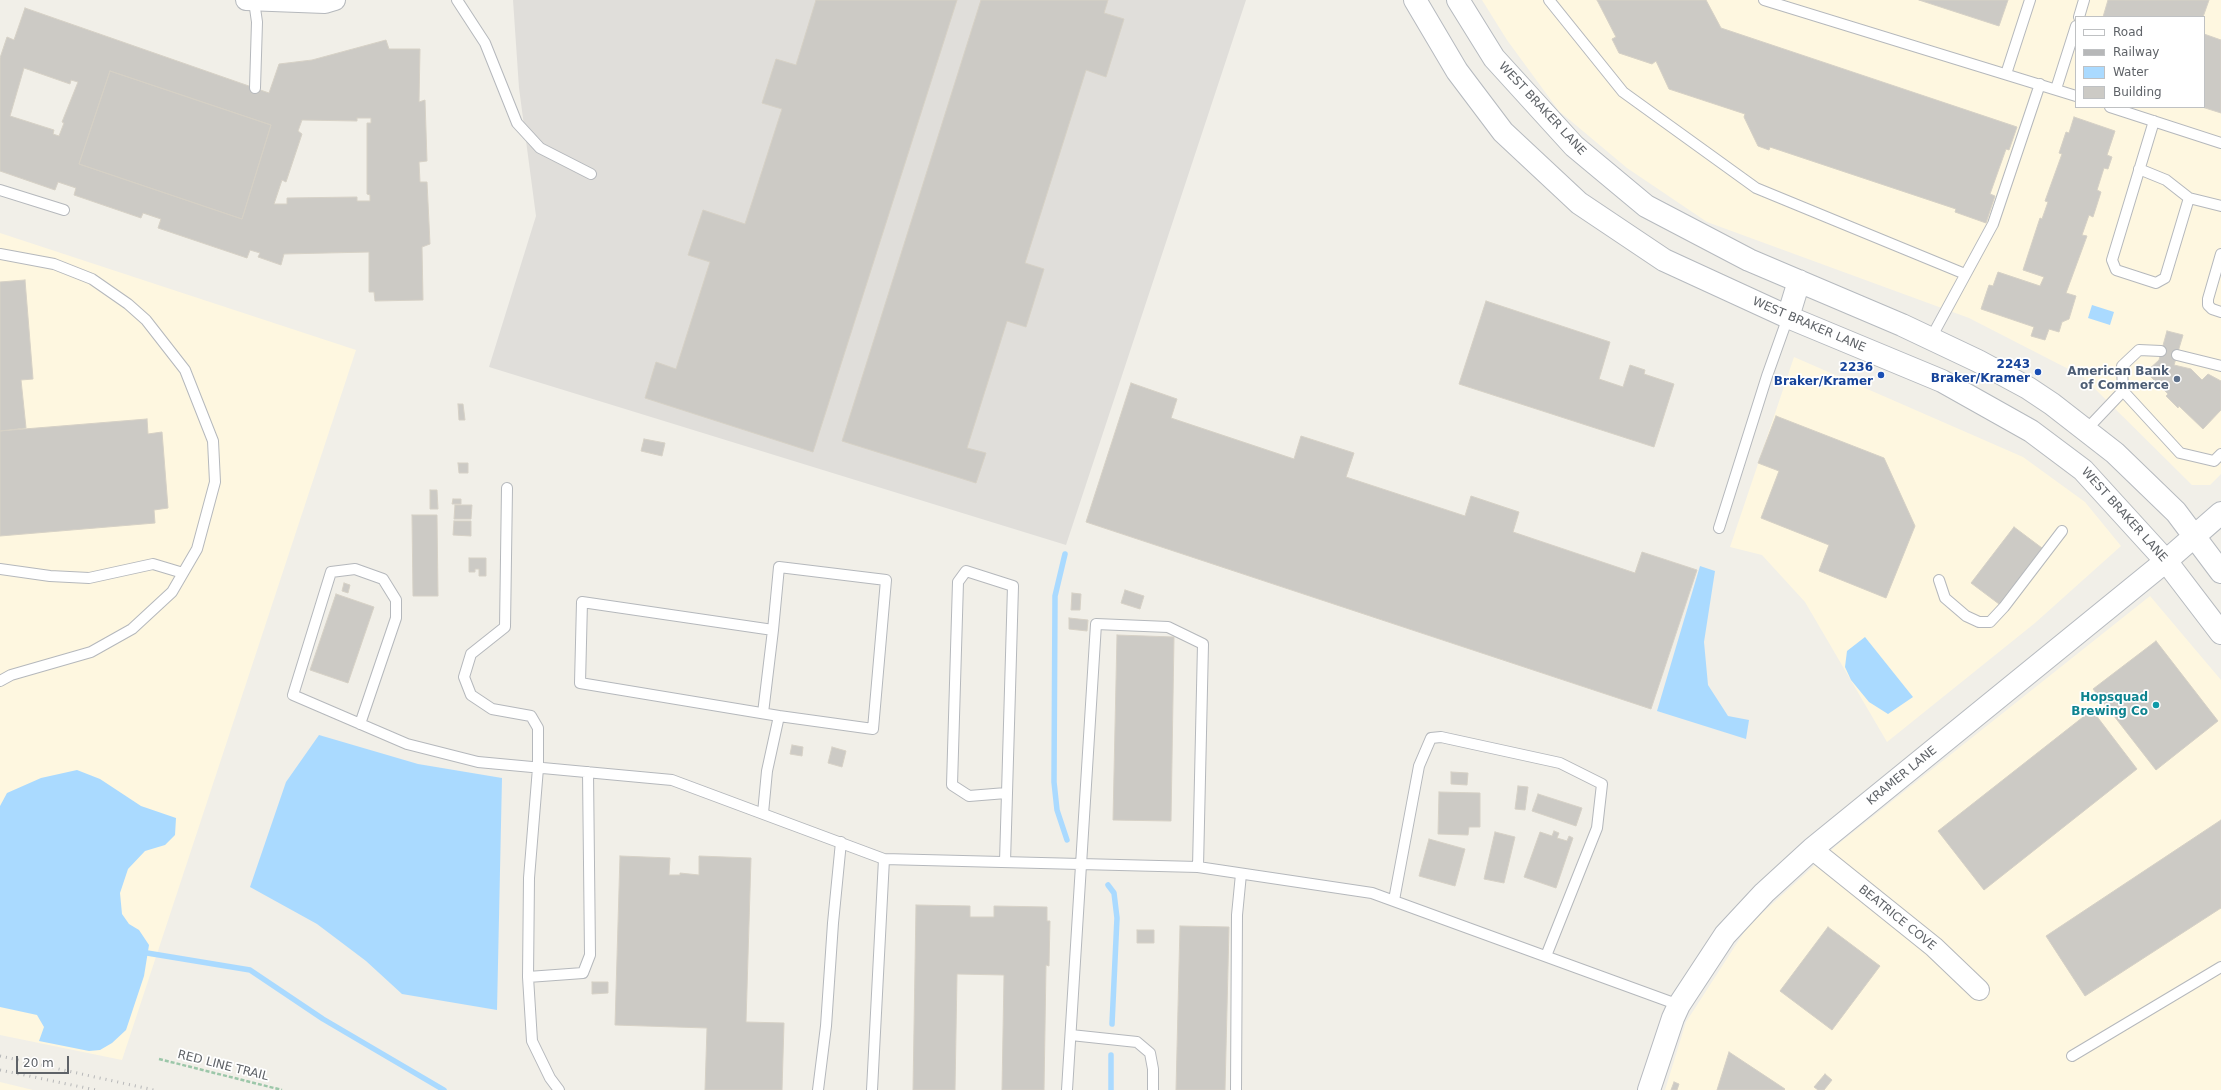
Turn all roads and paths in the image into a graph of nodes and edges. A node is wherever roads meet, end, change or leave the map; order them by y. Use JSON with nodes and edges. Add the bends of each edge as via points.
{"nodes":[{"id":1,"x":254,"y":0,"type":"edge"},
{"id":2,"x":335,"y":0,"type":"edge"},
{"id":3,"x":457,"y":0,"type":"edge"},
{"id":4,"x":1458,"y":0,"type":"edge"},
{"id":5,"x":1549,"y":0,"type":"edge"},
{"id":6,"x":1764,"y":0,"type":"edge"},
{"id":7,"x":2030,"y":0,"type":"edge"},
{"id":8,"x":2084,"y":0,"type":"edge"},
{"id":9,"x":1421,"y":2,"type":"edge"},
{"id":10,"x":2079,"y":16,"type":"edge"},
{"id":11,"x":2075,"y":29,"type":"edge"},
{"id":12,"x":2006,"y":74,"type":"junction"},
{"id":13,"x":2040,"y":84,"type":"junction"},
{"id":14,"x":255,"y":88,"type":"dead end"},
{"id":15,"x":2056,"y":89,"type":"junction"},
{"id":16,"x":2075,"y":96,"type":"edge"},
{"id":17,"x":2113,"y":108,"type":"edge"},
{"id":18,"x":2154,"y":121,"type":"junction"},
{"id":19,"x":2221,"y":143,"type":"edge"},
{"id":20,"x":2139,"y":169,"type":"junction"},
{"id":21,"x":591,"y":174,"type":"dead end"},
{"id":22,"x":0,"y":190,"type":"edge"},
{"id":23,"x":2189,"y":198,"type":"junction"},
{"id":24,"x":2221,"y":206,"type":"edge"},
{"id":25,"x":64,"y":210,"type":"dead end"},
{"id":26,"x":0,"y":254,"type":"edge"},
{"id":27,"x":2221,"y":254,"type":"edge"},
{"id":28,"x":1966,"y":274,"type":"junction"},
{"id":29,"x":1799,"y":281,"type":"junction"},
{"id":30,"x":2221,"y":312,"type":"edge"},
{"id":31,"x":1788,"y":318,"type":"junction"},
{"id":32,"x":1931,"y":338,"type":"junction"},
{"id":33,"x":2161,"y":351,"type":"dead end"},
{"id":34,"x":2177,"y":355,"type":"dead end"},
{"id":35,"x":2221,"y":366,"type":"edge"},
{"id":36,"x":2123,"y":391,"type":"junction"},
{"id":37,"x":2086,"y":430,"type":"junction"},
{"id":38,"x":2221,"y":454,"type":"edge"},
{"id":39,"x":507,"y":488,"type":"dead end"},
{"id":40,"x":2221,"y":513,"type":"edge"},
{"id":41,"x":1719,"y":528,"type":"dead end"},
{"id":42,"x":2062,"y":531,"type":"dead end"},
{"id":43,"x":2195,"y":536,"type":"junction"},
{"id":44,"x":2166,"y":561,"type":"junction"},
{"id":45,"x":0,"y":569,"type":"edge"},
{"id":46,"x":2221,"y":572,"type":"edge"},
{"id":47,"x":183,"y":573,"type":"junction"},
{"id":48,"x":1939,"y":580,"type":"dead end"},
{"id":49,"x":773,"y":630,"type":"junction"},
{"id":50,"x":2221,"y":633,"type":"edge"},
{"id":51,"x":0,"y":681,"type":"edge"},
{"id":52,"x":763,"y":713,"type":"junction"},
{"id":53,"x":779,"y":716,"type":"junction"},
{"id":54,"x":360,"y":724,"type":"junction"},
{"id":55,"x":538,"y":768,"type":"junction"},
{"id":56,"x":588,"y":772,"type":"junction"},
{"id":57,"x":1006,"y":793,"type":"junction"},
{"id":58,"x":763,"y":813,"type":"junction"},
{"id":59,"x":841,"y":842,"type":"junction"},
{"id":60,"x":1812,"y":849,"type":"junction"},
{"id":61,"x":884,"y":858,"type":"junction"},
{"id":62,"x":1005,"y":862,"type":"junction"},
{"id":63,"x":1082,"y":862,"type":"junction"},
{"id":64,"x":1198,"y":867,"type":"junction"},
{"id":65,"x":1241,"y":874,"type":"junction"},
{"id":66,"x":1394,"y":900,"type":"junction"},
{"id":67,"x":1546,"y":956,"type":"junction"},
{"id":68,"x":2221,"y":967,"type":"edge"},
{"id":69,"x":528,"y":977,"type":"junction"},
{"id":70,"x":1979,"y":990,"type":"dead end"},
{"id":71,"x":1679,"y":1005,"type":"junction"},
{"id":72,"x":1071,"y":1035,"type":"junction"},
{"id":73,"x":2072,"y":1056,"type":"dead end"},
{"id":74,"x":159,"y":1059,"type":"dead end"},
{"id":75,"x":282,"y":1090,"type":"edge"},
{"id":76,"x":559,"y":1090,"type":"edge"},
{"id":77,"x":818,"y":1090,"type":"edge"},
{"id":78,"x":872,"y":1090,"type":"edge"},
{"id":79,"x":1067,"y":1090,"type":"edge"},
{"id":80,"x":1153,"y":1090,"type":"edge"},
{"id":81,"x":1236,"y":1090,"type":"edge"},
{"id":82,"x":1648,"y":1090,"type":"edge"}],
"edges":[{"from":1,"to":2,"type":"street","via":[[325,3]]},
{"from":1,"to":14,"type":"lane","via":[[257,22]]},
{"from":3,"to":21,"type":"lane","via":[[485,43],[517,123],[540,148]]},
{"from":4,"to":29,"type":"main road","name":"WEST BRAKER LANE","via":[[1494,58],[1574,146],[1646,206],[1749,260]]},
{"from":5,"to":28,"type":"lane","via":[[1623,92],[1756,188]]},
{"from":6,"to":12,"type":"lane"},
{"from":7,"to":12,"type":"lane"},
{"from":8,"to":10,"type":"lane"},
{"from":9,"to":31,"type":"main road","name":"WEST BRAKER LANE","via":[[1457,70],[1503,132],[1579,203],[1664,260]]},
{"from":11,"to":15,"type":"lane"},
{"from":12,"to":13,"type":"lane"},
{"from":13,"to":15,"type":"lane"},
{"from":13,"to":28,"type":"lane","via":[[1993,224]]},
{"from":15,"to":16,"type":"lane"},
{"from":17,"to":18,"type":"lane"},
{"from":18,"to":19,"type":"lane"},
{"from":18,"to":20,"type":"lane"},
{"from":20,"to":23,"type":"lane","via":[[2166,180]]},
{"from":20,"to":23,"type":"lane","via":[[2112,260],[2116,270],[2156,283],[2165,278]]},
{"from":22,"to":25,"type":"lane"},
{"from":23,"to":24,"type":"lane"},
{"from":26,"to":47,"type":"lane","via":[[54,264],[92,279],[146,320],[185,370],[213,441],[215,482],[197,549]]},
{"from":27,"to":30,"type":"lane","via":[[2208,299],[2208,305]]},
{"from":28,"to":32,"type":"lane"},
{"from":29,"to":31,"type":"main road"},
{"from":29,"to":32,"type":"main road","name":"WEST BRAKER LANE"},
{"from":31,"to":41,"type":"lane"},
{"from":31,"to":44,"type":"main road","name":"WEST BRAKER LANE","via":[[1942,381],[2031,431],[2083,470]]},
{"from":32,"to":37,"type":"main road","name":"WEST BRAKER LANE","via":[[2028,388]]},
{"from":33,"to":36,"type":"lane","via":[[2139,350],[2122,366]]},
{"from":34,"to":35,"type":"lane"},
{"from":36,"to":37,"type":"lane"},
{"from":36,"to":38,"type":"lane","via":[[2180,453],[2214,461]]},
{"from":37,"to":43,"type":"main road","name":"WEST BRAKER LANE","via":[[2115,453],[2176,512]]},
{"from":39,"to":55,"type":"lane","via":[[505,627],[471,654],[464,677],[471,694],[492,709],[531,716],[538,728]]},
{"from":40,"to":43,"type":"main road","name":"KRAMER LANE"},
{"from":42,"to":48,"type":"lane","via":[[1990,622],[1979,622],[1966,616],[1945,598]]},
{"from":43,"to":44,"type":"main road","name":"KRAMER LANE"},
{"from":43,"to":46,"type":"main road","name":"WEST BRAKER LANE"},
{"from":44,"to":50,"type":"main road","name":"WEST BRAKER LANE"},
{"from":44,"to":60,"type":"main road","name":"KRAMER LANE"},
{"from":45,"to":47,"type":"lane","via":[[89,578],[153,564]]},
{"from":47,"to":51,"type":"lane","via":[[172,592],[132,629],[91,652],[11,675]]},
{"from":49,"to":52,"type":"lane"},
{"from":49,"to":52,"type":"lane","via":[[582,602],[580,683]]},
{"from":49,"to":53,"type":"lane","via":[[779,568],[886,580],[873,729]]},
{"from":52,"to":53,"type":"lane"},
{"from":53,"to":58,"type":"lane","via":[[767,771]]},
{"from":54,"to":54,"type":"lane","via":[[292,695],[332,572],[355,569],[383,578],[396,600],[396,618]]},
{"from":54,"to":55,"type":"lane","via":[[407,744],[478,762]]},
{"from":55,"to":56,"type":"lane"},
{"from":55,"to":69,"type":"lane","via":[[529,878]]},
{"from":56,"to":58,"type":"lane","via":[[672,780]]},
{"from":56,"to":69,"type":"lane","via":[[590,955],[583,973]]},
{"from":57,"to":57,"type":"lane","via":[[969,796],[952,785],[958,582],[966,571],[1013,586]]},
{"from":57,"to":62,"type":"lane"},
{"from":58,"to":59,"type":"lane"},
{"from":59,"to":61,"type":"lane"},
{"from":59,"to":77,"type":"lane","via":[[826,1026]]},
{"from":60,"to":70,"type":"street","name":"BEATRICE COVE","via":[[1934,948]]},
{"from":60,"to":71,"type":"main road","name":"KRAMER LANE","via":[[1764,893],[1725,936]]},
{"from":61,"to":62,"type":"lane"},
{"from":61,"to":78,"type":"lane"},
{"from":62,"to":63,"type":"lane"},
{"from":63,"to":64,"type":"lane"},
{"from":63,"to":64,"type":"lane","via":[[1096,624],[1104,624],[1168,627],[1203,644]]},
{"from":63,"to":72,"type":"lane"},
{"from":64,"to":65,"type":"lane"},
{"from":65,"to":66,"type":"lane","via":[[1372,893]]},
{"from":65,"to":81,"type":"lane","via":[[1237,915]]},
{"from":66,"to":67,"type":"lane"},
{"from":66,"to":67,"type":"lane","via":[[1418,766],[1431,738],[1441,737],[1560,763],[1602,784],[1597,828]]},
{"from":67,"to":71,"type":"lane"},
{"from":68,"to":73,"type":"lane"},
{"from":69,"to":76,"type":"lane","via":[[532,1041],[550,1078]]},
{"from":71,"to":82,"type":"main road","name":"KRAMER LANE"},
{"from":72,"to":79,"type":"lane"},
{"from":72,"to":80,"type":"lane","via":[[1137,1042],[1150,1053]]},
{"from":74,"to":75,"type":"path","name":"RED LINE TRAIL"}]}
